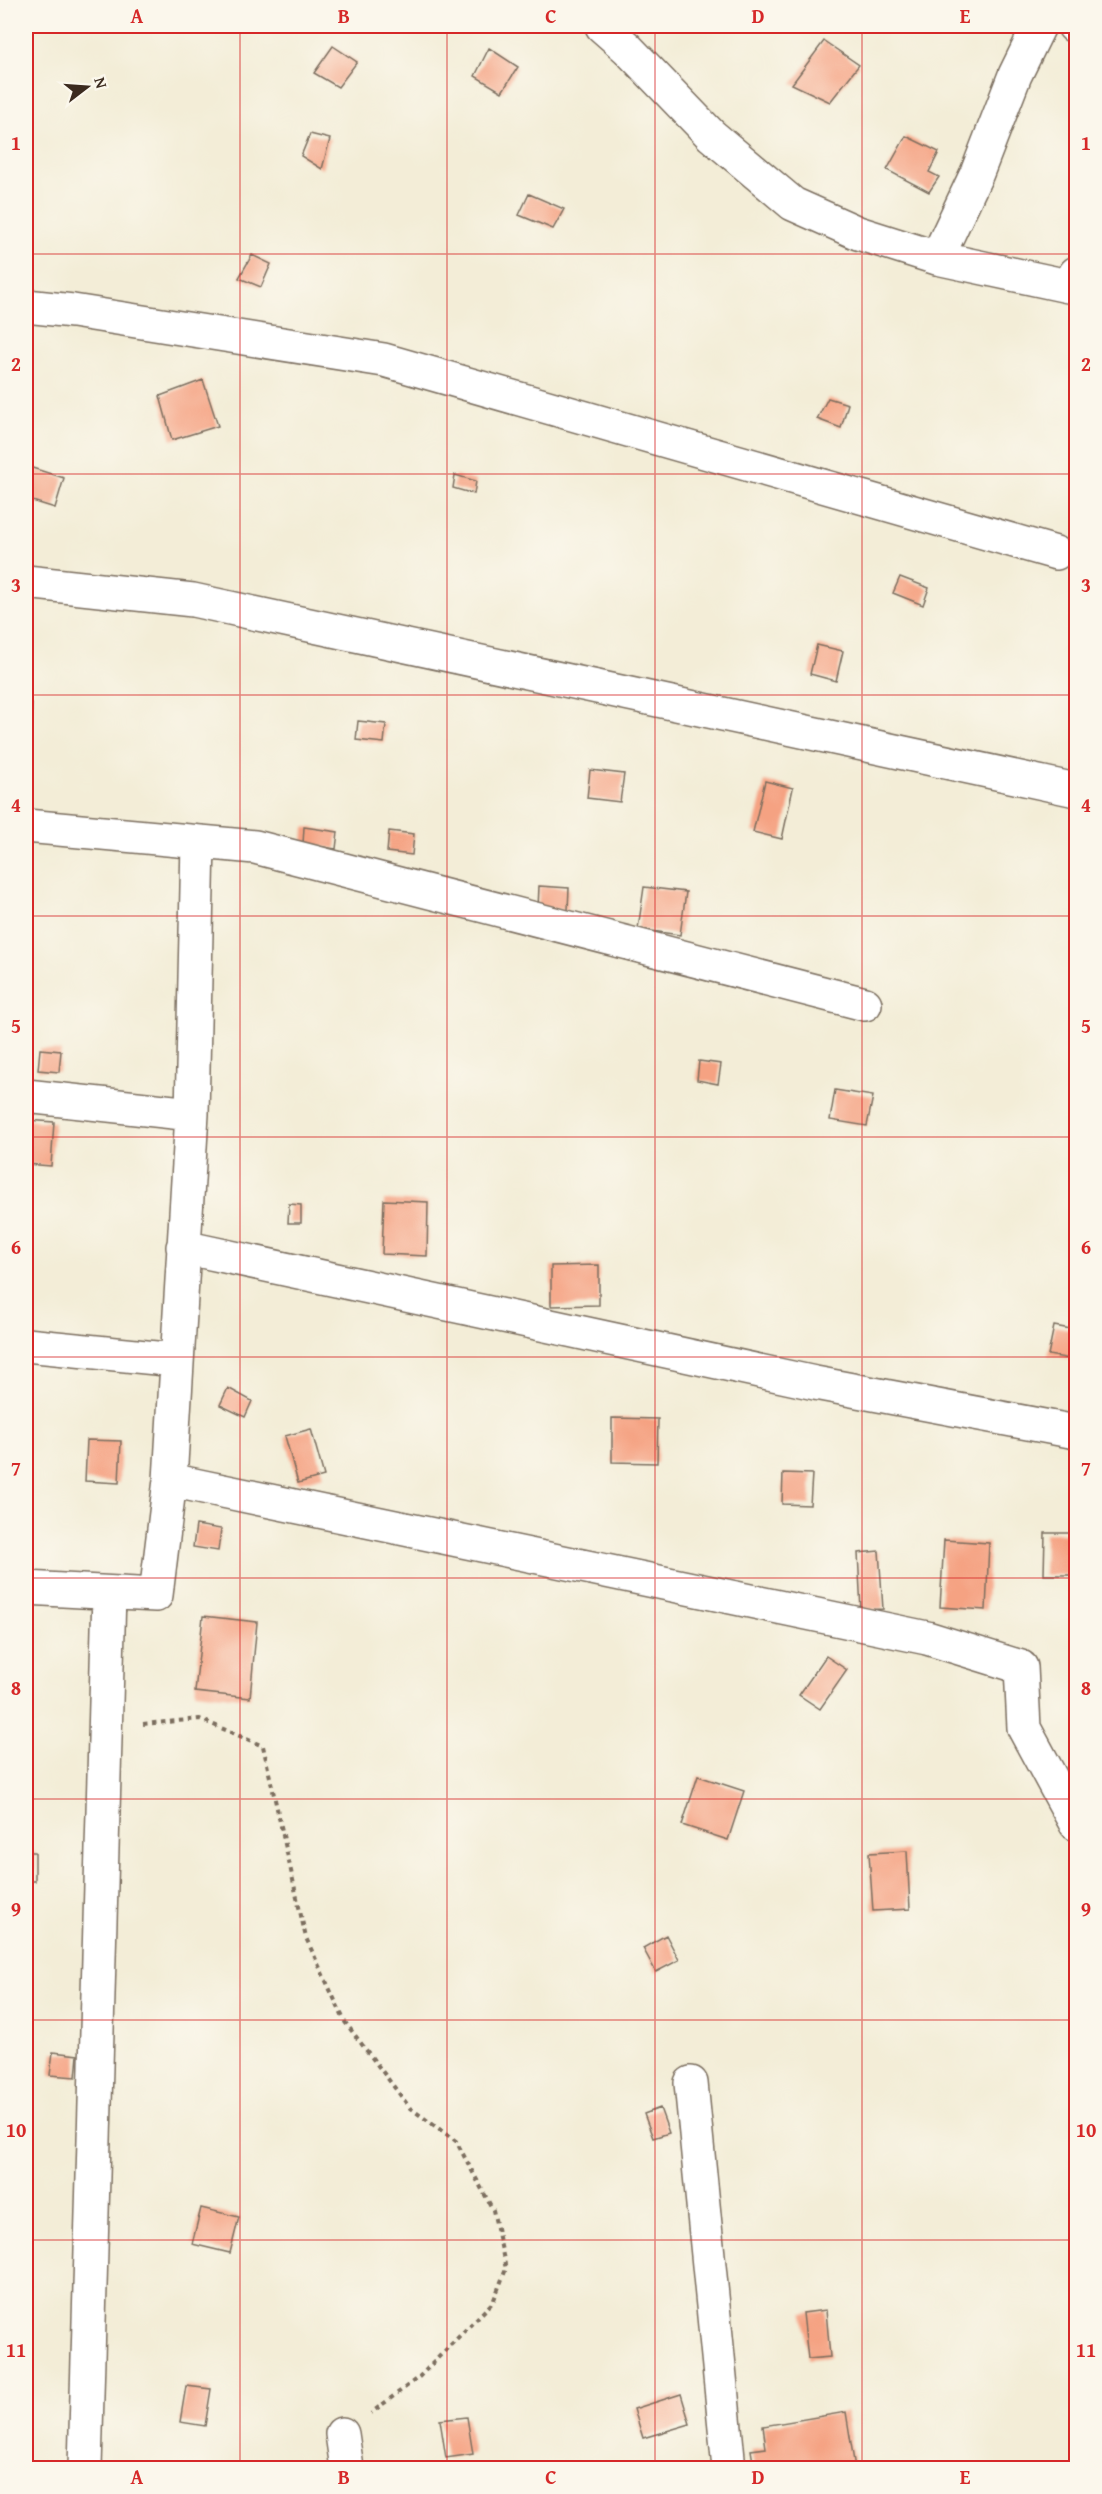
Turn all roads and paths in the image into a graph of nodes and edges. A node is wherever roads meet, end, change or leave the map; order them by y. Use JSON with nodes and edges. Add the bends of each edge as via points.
{"nodes":[{"id":1,"x":602,"y":26,"type":"edge"},
{"id":2,"x":1039,"y":26,"type":"edge"},
{"id":3,"x":937,"y":258,"type":"junction"},
{"id":4,"x":1077,"y":273,"type":"edge"},
{"id":5,"x":26,"y":306,"type":"edge"},
{"id":6,"x":1056,"y":553,"type":"dead end"},
{"id":7,"x":26,"y":582,"type":"edge"},
{"id":8,"x":1077,"y":790,"type":"edge"},
{"id":9,"x":26,"y":826,"type":"edge"},
{"id":10,"x":198,"y":842,"type":"junction"},
{"id":11,"x":865,"y":1004,"type":"dead end"},
{"id":12,"x":26,"y":1096,"type":"edge"},
{"id":13,"x":192,"y":1114,"type":"junction"},
{"id":14,"x":183,"y":1247,"type":"junction"},
{"id":15,"x":26,"y":1345,"type":"edge"},
{"id":16,"x":176,"y":1360,"type":"junction"},
{"id":17,"x":1077,"y":1432,"type":"edge"},
{"id":18,"x":170,"y":1480,"type":"junction"},
{"id":19,"x":26,"y":1588,"type":"edge"},
{"id":20,"x":110,"y":1593,"type":"junction"},
{"id":21,"x":106,"y":1726,"type":"junction"},
{"id":22,"x":1077,"y":1824,"type":"edge"},
{"id":23,"x":691,"y":2083,"type":"dead end"},
{"id":24,"x":342,"y":2434,"type":"joint"},
{"id":25,"x":85,"y":2469,"type":"edge"},
{"id":26,"x":346,"y":2469,"type":"edge"},
{"id":27,"x":729,"y":2469,"type":"edge"}],
"edges":[{"from":1,"to":3,"type":"street","via":[[711,135],[793,204],[858,233]]},
{"from":2,"to":3,"type":"street"},
{"from":3,"to":4,"type":"street","via":[[1068,286]]},
{"from":5,"to":6,"type":"street","via":[[384,360]]},
{"from":7,"to":8,"type":"street","via":[[193,600]]},
{"from":9,"to":10,"type":"street"},
{"from":10,"to":11,"type":"street","via":[[255,847]]},
{"from":10,"to":13,"type":"street"},
{"from":12,"to":13,"type":"street"},
{"from":13,"to":14,"type":"street"},
{"from":14,"to":16,"type":"street"},
{"from":14,"to":17,"type":"street","via":[[803,1381]]},
{"from":15,"to":16,"type":"street"},
{"from":16,"to":18,"type":"street"},
{"from":18,"to":20,"type":"street","via":[[156,1595]]},
{"from":18,"to":22,"type":"street","via":[[927,1638],[1021,1668],[1024,1728]]},
{"from":19,"to":20,"type":"street"},
{"from":20,"to":21,"type":"street"},
{"from":21,"to":24,"type":"path","via":[[200,1719],[263,1746],[306,1938],[345,2022],[410,2108],[456,2141],[493,2210],[506,2269],[493,2302],[419,2377]]},
{"from":21,"to":25,"type":"street"},
{"from":23,"to":27,"type":"street"},
{"from":24,"to":26,"type":"street"}]}
